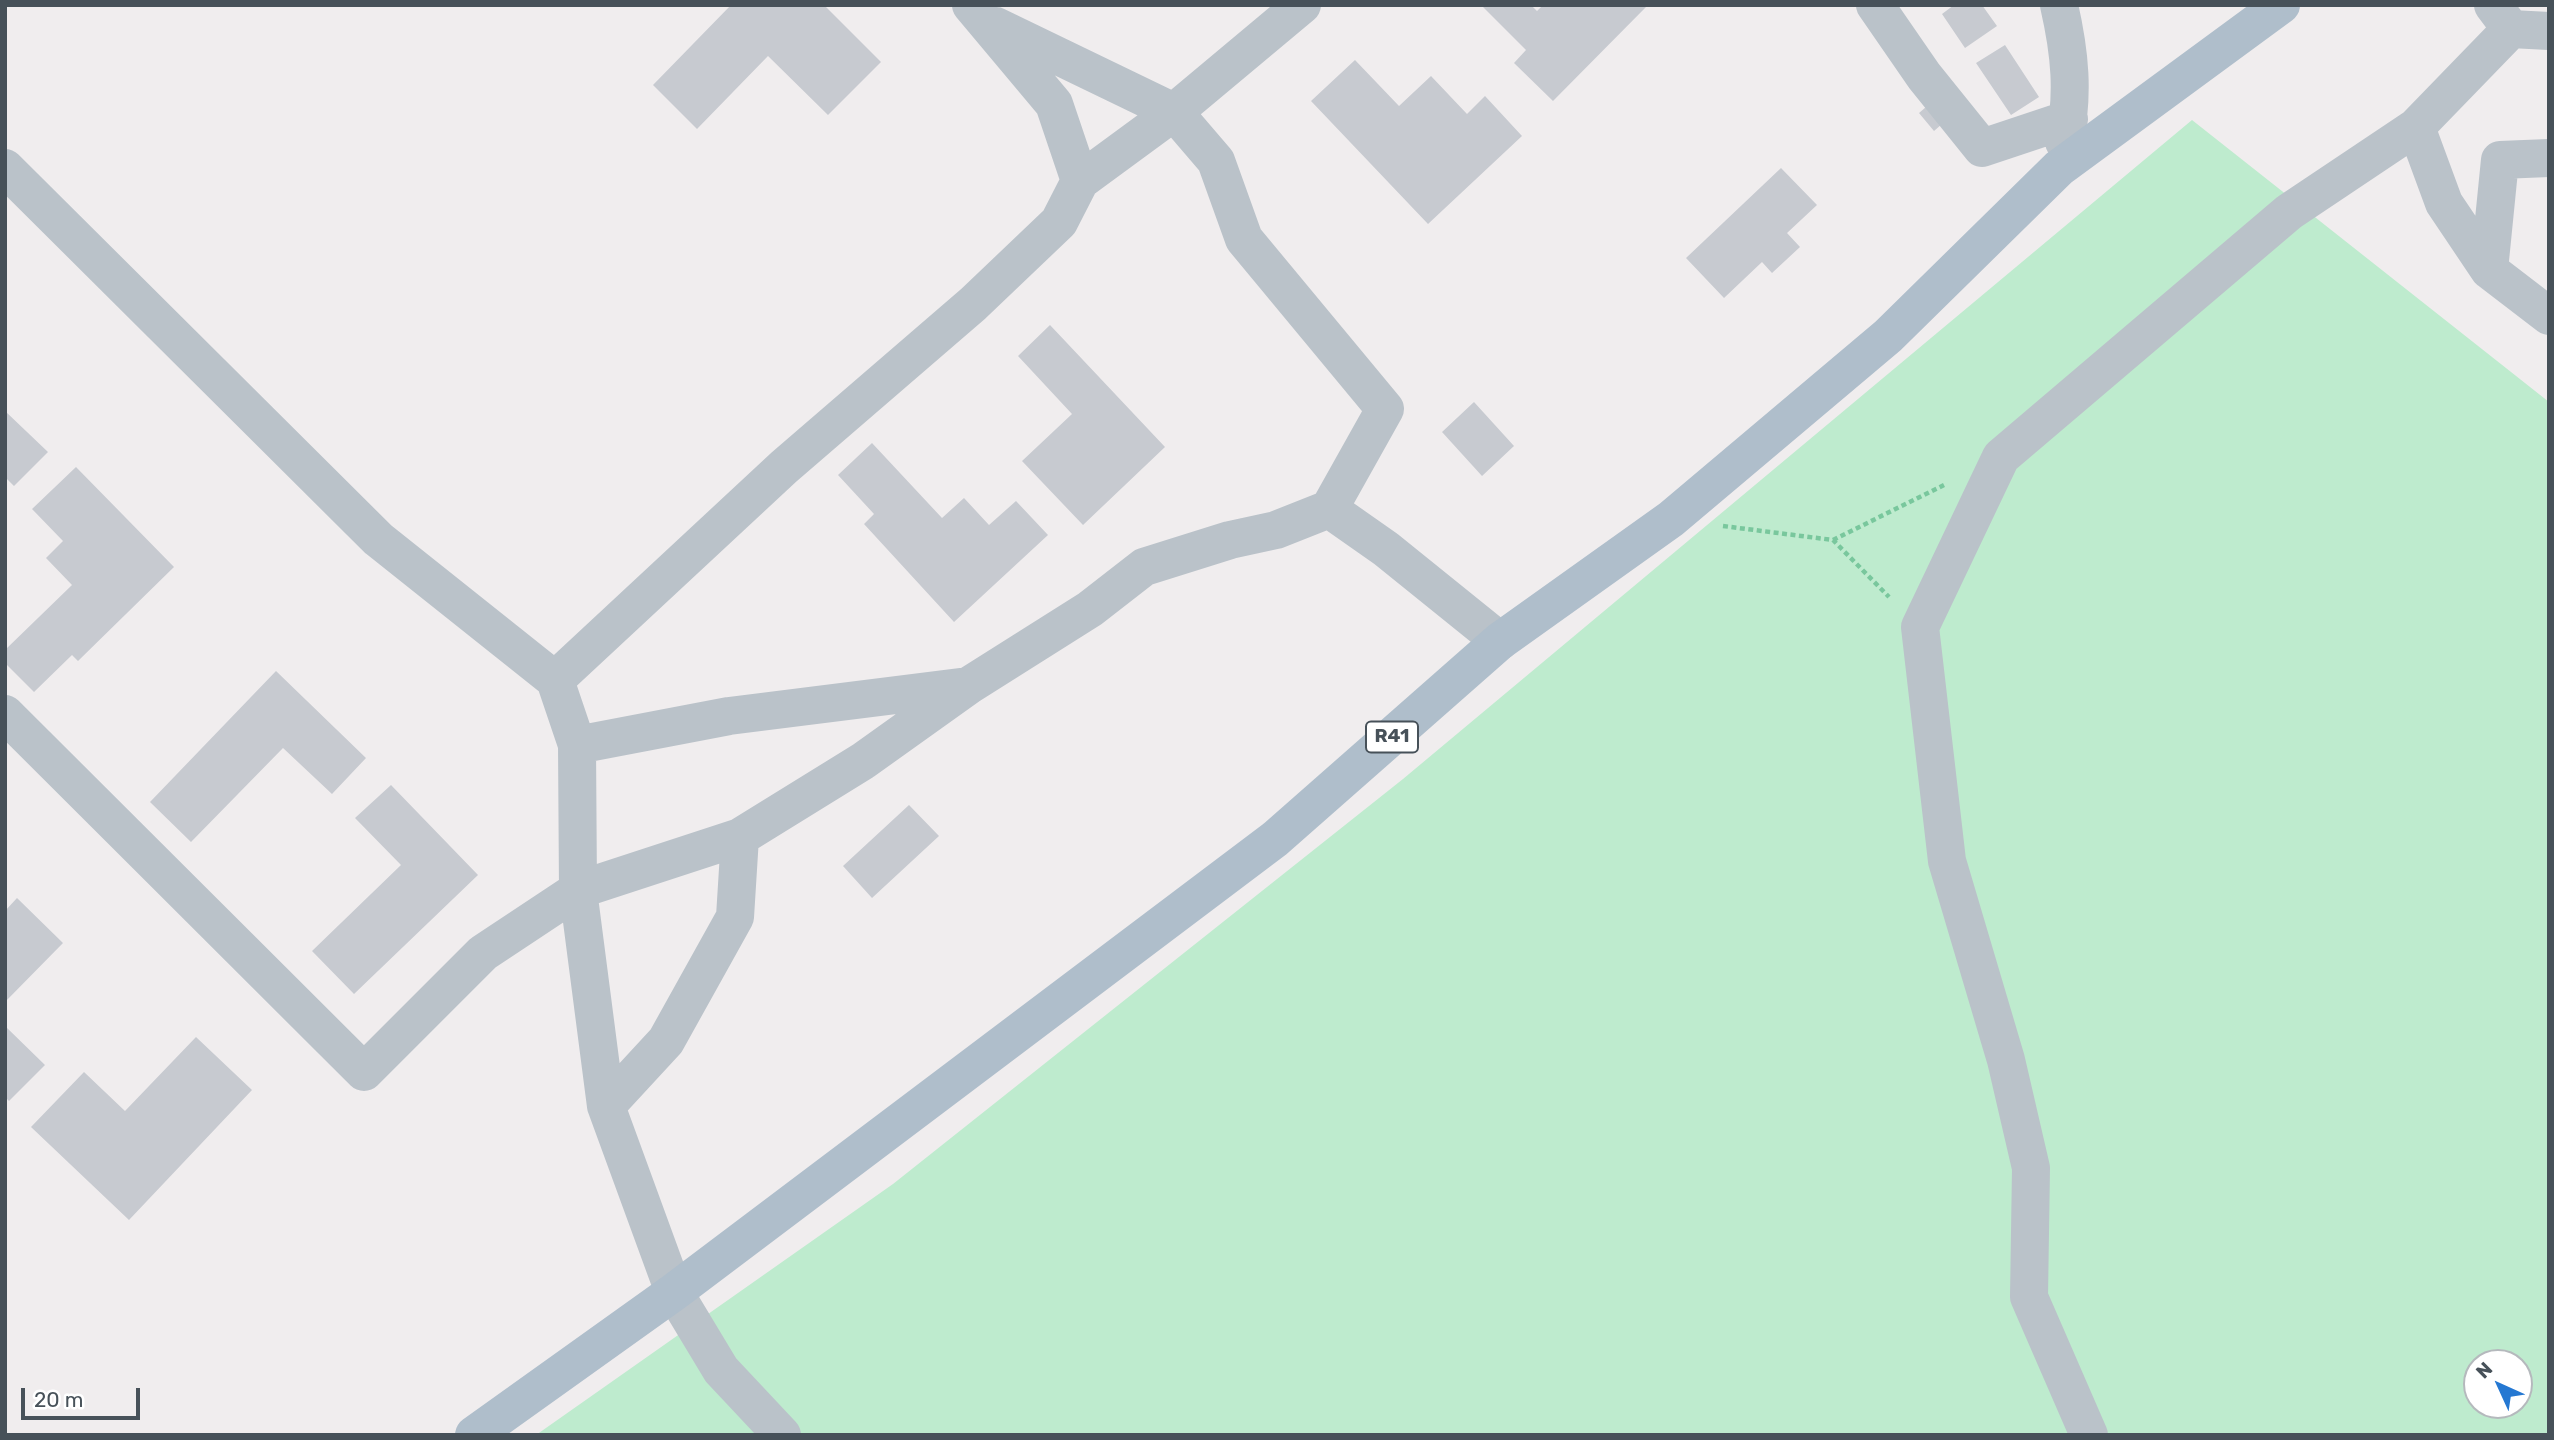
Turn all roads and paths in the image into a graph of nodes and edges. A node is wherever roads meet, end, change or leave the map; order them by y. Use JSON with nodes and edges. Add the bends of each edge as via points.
{"nodes":[{"id":1,"x":1302,"y":5,"type":"edge"},
{"id":2,"x":1875,"y":5,"type":"edge"},
{"id":3,"x":2059,"y":5,"type":"edge"},
{"id":4,"x":2281,"y":5,"type":"edge"},
{"id":5,"x":979,"y":13,"type":"edge"},
{"id":6,"x":2502,"y":17,"type":"edge"},
{"id":7,"x":2549,"y":31,"type":"edge"},
{"id":8,"x":1174,"y":112,"type":"junction"},
{"id":9,"x":2069,"y":118,"type":"junction"},
{"id":10,"x":2416,"y":127,"type":"junction"},
{"id":11,"x":2549,"y":158,"type":"edge"},
{"id":12,"x":5,"y":168,"type":"edge"},
{"id":13,"x":2059,"y":168,"type":"junction"},
{"id":14,"x":1080,"y":181,"type":"junction"},
{"id":15,"x":2488,"y":270,"type":"junction"},
{"id":16,"x":2549,"y":316,"type":"edge"},
{"id":17,"x":2001,"y":457,"type":"junction"},
{"id":18,"x":1329,"y":509,"type":"junction"},
{"id":19,"x":1671,"y":519,"type":"junction"},
{"id":20,"x":1833,"y":540,"type":"junction"},
{"id":21,"x":1920,"y":628,"type":"junction"},
{"id":22,"x":1500,"y":641,"type":"junction"},
{"id":23,"x":555,"y":680,"type":"junction"},
{"id":24,"x":968,"y":686,"type":"junction"},
{"id":25,"x":5,"y":714,"type":"edge"},
{"id":26,"x":577,"y":745,"type":"junction"},
{"id":27,"x":740,"y":837,"type":"junction"},
{"id":28,"x":578,"y":890,"type":"junction"},
{"id":29,"x":606,"y":1106,"type":"junction"},
{"id":30,"x":674,"y":1292,"type":"junction"},
{"id":31,"x":474,"y":1435,"type":"edge"},
{"id":32,"x":782,"y":1435,"type":"edge"},
{"id":33,"x":2089,"y":1435,"type":"edge"}],
"edges":[{"from":1,"to":8,"type":"street"},
{"from":2,"to":9,"type":"street","via":[[1982,148]]},
{"from":3,"to":9,"type":"street","via":[[2070,53]]},
{"from":4,"to":13,"type":"main road","number":"R41"},
{"from":5,"to":8,"type":"street"},
{"from":5,"to":14,"type":"street","via":[[1054,104]]},
{"from":6,"to":7,"type":"street"},
{"from":6,"to":10,"type":"street"},
{"from":8,"to":14,"type":"street"},
{"from":8,"to":18,"type":"street","via":[[1216,161],[1244,239],[1385,409]]},
{"from":9,"to":13,"type":"street"},
{"from":10,"to":15,"type":"street","via":[[2444,203]]},
{"from":10,"to":17,"type":"street","via":[[2289,212]]},
{"from":11,"to":15,"type":"street","via":[[2500,160]]},
{"from":12,"to":23,"type":"street","via":[[378,539]]},
{"from":13,"to":19,"type":"main road","number":"R41","via":[[1888,336]]},
{"from":14,"to":23,"type":"street","via":[[1059,222],[973,304],[784,467]]},
{"from":15,"to":16,"type":"street"},
{"from":17,"to":20,"type":"path"},
{"from":17,"to":21,"type":"street"},
{"from":18,"to":22,"type":"street"},
{"from":18,"to":24,"type":"street","via":[[1276,530],[1144,566],[1090,609]]},
{"from":19,"to":20,"type":"path"},
{"from":19,"to":22,"type":"main road","number":"R41"},
{"from":20,"to":21,"type":"path"},
{"from":21,"to":33,"type":"street","via":[[1947,861],[2006,1060],[2031,1168],[2029,1297]]},
{"from":22,"to":30,"type":"main road","number":"R41","via":[[1275,839]]},
{"from":23,"to":26,"type":"street"},
{"from":24,"to":26,"type":"street","via":[[729,716]]},
{"from":24,"to":27,"type":"street","via":[[863,761]]},
{"from":25,"to":28,"type":"street","via":[[364,1072],[483,954]]},
{"from":26,"to":28,"type":"street"},
{"from":27,"to":28,"type":"street"},
{"from":27,"to":29,"type":"street","via":[[735,917],[666,1041]]},
{"from":28,"to":29,"type":"street"},
{"from":29,"to":30,"type":"street"},
{"from":30,"to":31,"type":"main road","number":"R41"},
{"from":30,"to":32,"type":"street","via":[[721,1370]]}]}
